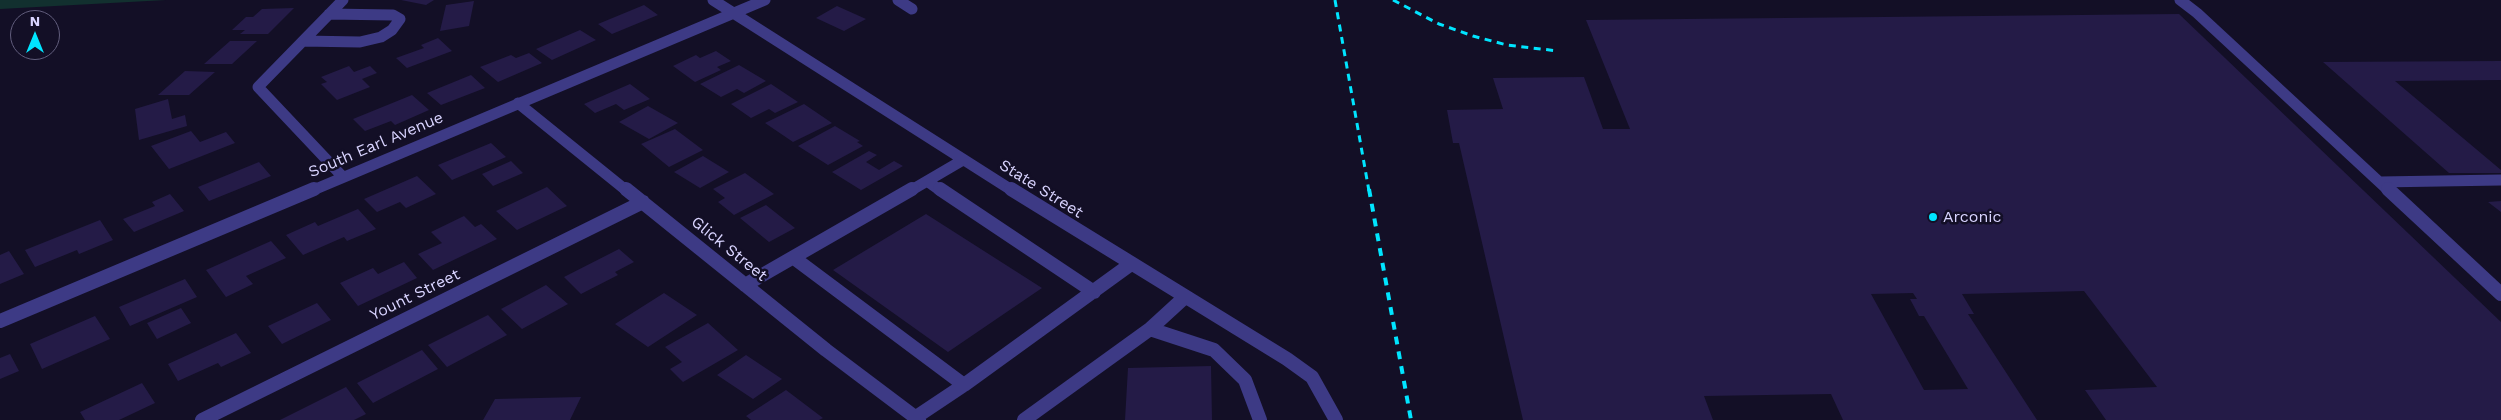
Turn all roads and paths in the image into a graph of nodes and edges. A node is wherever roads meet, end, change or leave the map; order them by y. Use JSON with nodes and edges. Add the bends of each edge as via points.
{"nodes":[{"id":1,"x":344,"y":0,"type":"edge"},
{"id":2,"x":713,"y":0,"type":"edge"},
{"id":3,"x":765,"y":0,"type":"edge"},
{"id":4,"x":898,"y":0,"type":"edge"},
{"id":5,"x":2180,"y":0,"type":"edge"},
{"id":6,"x":912,"y":9,"type":"dead end"},
{"id":7,"x":734,"y":13,"type":"junction"},
{"id":8,"x":329,"y":14,"type":"junction"},
{"id":9,"x":303,"y":42,"type":"junction"},
{"id":10,"x":518,"y":103,"type":"junction"},
{"id":11,"x":964,"y":160,"type":"junction"},
{"id":12,"x":342,"y":176,"type":"junction"},
{"id":13,"x":2501,"y":180,"type":"edge"},
{"id":14,"x":927,"y":181,"type":"junction"},
{"id":15,"x":2380,"y":182,"type":"junction"},
{"id":16,"x":643,"y":202,"type":"junction"},
{"id":17,"x":794,"y":258,"type":"junction"},
{"id":18,"x":1131,"y":264,"type":"junction"},
{"id":19,"x":745,"y":285,"type":"junction"},
{"id":20,"x":1094,"y":292,"type":"junction"},
{"id":21,"x":2501,"y":294,"type":"edge"},
{"id":22,"x":1185,"y":297,"type":"junction"},
{"id":23,"x":0,"y":321,"type":"edge"},
{"id":24,"x":1150,"y":330,"type":"junction"},
{"id":25,"x":964,"y":386,"type":"junction"},
{"id":26,"x":918,"y":419,"type":"edge"},
{"id":27,"x":202,"y":420,"type":"edge"},
{"id":28,"x":1024,"y":420,"type":"edge"},
{"id":29,"x":1260,"y":420,"type":"edge"},
{"id":30,"x":1336,"y":420,"type":"edge"}],
"edges":[{"from":1,"to":8,"type":"street"},
{"from":2,"to":7,"type":"street","name":"State Street"},
{"from":3,"to":7,"type":"street","name":"South Earl Avenue"},
{"from":4,"to":6,"type":"street"},
{"from":5,"to":15,"type":"street"},
{"from":7,"to":10,"type":"street","name":"South Earl Avenue"},
{"from":7,"to":11,"type":"street","name":"State Street"},
{"from":8,"to":9,"type":"street"},
{"from":8,"to":9,"type":"street","via":[[393,15],[400,19],[381,37],[360,42]]},
{"from":9,"to":12,"type":"street","via":[[258,86]]},
{"from":10,"to":12,"type":"street","name":"South Earl Avenue"},
{"from":10,"to":16,"type":"street","name":"Glick Street"},
{"from":11,"to":14,"type":"street"},
{"from":11,"to":18,"type":"street","name":"State Street"},
{"from":12,"to":23,"type":"street","name":"South Earl Avenue"},
{"from":13,"to":15,"type":"street"},
{"from":14,"to":17,"type":"street"},
{"from":14,"to":20,"type":"street"},
{"from":15,"to":21,"type":"street"},
{"from":16,"to":19,"type":"street","name":"Glick Street"},
{"from":16,"to":27,"type":"street","name":"Yount Street"},
{"from":17,"to":19,"type":"street"},
{"from":17,"to":25,"type":"street"},
{"from":18,"to":20,"type":"street"},
{"from":18,"to":22,"type":"street","name":"State Street"},
{"from":19,"to":26,"type":"street","name":"Glick Street"},
{"from":20,"to":25,"type":"street"},
{"from":22,"to":24,"type":"street"},
{"from":22,"to":30,"type":"street","name":"State Street","via":[[1312,377]]},
{"from":24,"to":28,"type":"street"},
{"from":24,"to":29,"type":"street","via":[[1214,350],[1245,380]]},
{"from":25,"to":26,"type":"street"}]}
